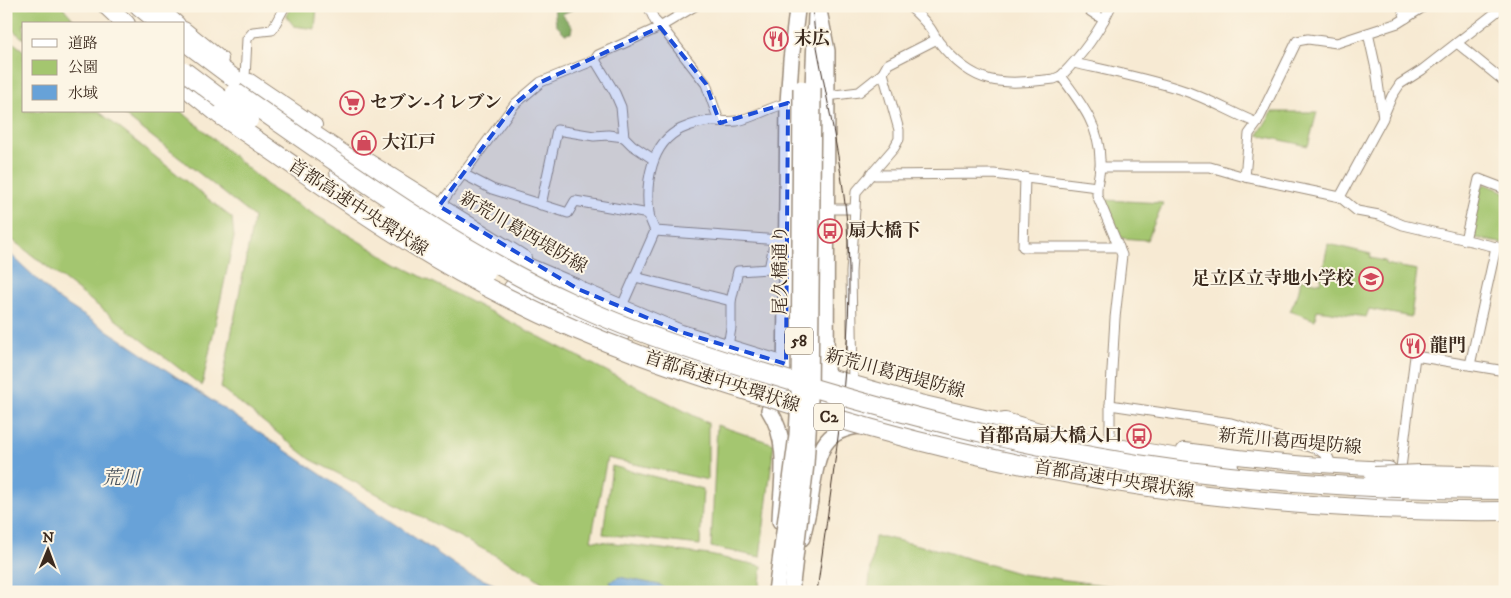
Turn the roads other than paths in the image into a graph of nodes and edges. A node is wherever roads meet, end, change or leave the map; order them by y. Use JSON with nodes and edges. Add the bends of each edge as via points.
{"nodes":[{"id":1,"x":94,"y":6,"type":"edge"},
{"id":2,"x":107,"y":6,"type":"edge"},
{"id":3,"x":116,"y":6,"type":"edge"},
{"id":4,"x":128,"y":6,"type":"edge"},
{"id":5,"x":137,"y":6,"type":"edge"},
{"id":6,"x":158,"y":6,"type":"edge"},
{"id":7,"x":286,"y":6,"type":"edge"},
{"id":8,"x":648,"y":6,"type":"edge"},
{"id":9,"x":695,"y":6,"type":"edge"},
{"id":10,"x":817,"y":6,"type":"edge"},
{"id":11,"x":909,"y":6,"type":"edge"},
{"id":12,"x":1087,"y":6,"type":"edge"},
{"id":13,"x":1111,"y":6,"type":"edge"},
{"id":14,"x":1401,"y":6,"type":"edge"},
{"id":15,"x":1425,"y":6,"type":"edge"},
{"id":16,"x":1504,"y":6,"type":"edge"},
{"id":17,"x":797,"y":8,"type":"edge"},
{"id":18,"x":1406,"y":18,"type":"junction"},
{"id":19,"x":1104,"y":20,"type":"junction"},
{"id":20,"x":109,"y":22,"type":"edge"},
{"id":21,"x":124,"y":22,"type":"edge"},
{"id":22,"x":133,"y":22,"type":"edge"},
{"id":23,"x":146,"y":22,"type":"edge"},
{"id":24,"x":152,"y":22,"type":"edge"},
{"id":25,"x":158,"y":22,"type":"edge"},
{"id":26,"x":176,"y":22,"type":"edge"},
{"id":27,"x":660,"y":27,"type":"junction"},
{"id":28,"x":185,"y":30,"type":"edge"},
{"id":29,"x":1368,"y":33,"type":"junction"},
{"id":30,"x":937,"y":39,"type":"junction"},
{"id":31,"x":185,"y":42,"type":"edge"},
{"id":32,"x":1457,"y":43,"type":"junction"},
{"id":33,"x":186,"y":59,"type":"edge"},
{"id":34,"x":595,"y":60,"type":"junction"},
{"id":35,"x":1074,"y":63,"type":"junction"},
{"id":36,"x":884,"y":73,"type":"junction"},
{"id":37,"x":1061,"y":76,"type":"junction"},
{"id":38,"x":245,"y":78,"type":"junction"},
{"id":39,"x":1505,"y":82,"type":"edge"},
{"id":40,"x":185,"y":87,"type":"edge"},
{"id":41,"x":807,"y":88,"type":"junction"},
{"id":42,"x":827,"y":96,"type":"junction"},
{"id":43,"x":788,"y":103,"type":"junction"},
{"id":44,"x":1383,"y":118,"type":"junction"},
{"id":45,"x":719,"y":121,"type":"junction"},
{"id":46,"x":1257,"y":123,"type":"junction"},
{"id":47,"x":624,"y":137,"type":"junction"},
{"id":48,"x":653,"y":159,"type":"junction"},
{"id":49,"x":1100,"y":167,"type":"junction"},
{"id":50,"x":337,"y":172,"type":"junction"},
{"id":51,"x":871,"y":173,"type":"junction"},
{"id":52,"x":463,"y":174,"type":"junction"},
{"id":53,"x":1025,"y":177,"type":"junction"},
{"id":54,"x":1245,"y":177,"type":"junction"},
{"id":55,"x":1097,"y":187,"type":"junction"},
{"id":56,"x":1505,"y":189,"type":"edge"},
{"id":57,"x":1340,"y":197,"type":"junction"},
{"id":58,"x":541,"y":205,"type":"junction"},
{"id":59,"x":439,"y":206,"type":"junction"},
{"id":60,"x":826,"y":209,"type":"junction"},
{"id":61,"x":854,"y":209,"type":"junction"},
{"id":62,"x":648,"y":214,"type":"junction"},
{"id":63,"x":655,"y":231,"type":"junction"},
{"id":64,"x":781,"y":240,"type":"junction"},
{"id":65,"x":1465,"y":240,"type":"junction"},
{"id":66,"x":1119,"y":247,"type":"junction"},
{"id":67,"x":1500,"y":248,"type":"edge"},
{"id":68,"x":635,"y":277,"type":"junction"},
{"id":69,"x":578,"y":289,"type":"junction"},
{"id":70,"x":731,"y":301,"type":"junction"},
{"id":71,"x":622,"y":306,"type":"junction"},
{"id":72,"x":571,"y":316,"type":"junction"},
{"id":73,"x":621,"y":333,"type":"junction"},
{"id":74,"x":601,"y":336,"type":"junction"},
{"id":75,"x":728,"y":346,"type":"junction"},
{"id":76,"x":786,"y":364,"type":"junction"},
{"id":77,"x":1470,"y":365,"type":"junction"},
{"id":78,"x":1505,"y":370,"type":"edge"},
{"id":79,"x":827,"y":375,"type":"junction"},
{"id":80,"x":853,"y":382,"type":"junction"},
{"id":81,"x":786,"y":390,"type":"junction"},
{"id":82,"x":826,"y":402,"type":"junction"},
{"id":83,"x":1110,"y":405,"type":"junction"},
{"id":84,"x":769,"y":410,"type":"joint"},
{"id":85,"x":1005,"y":422,"type":"junction"},
{"id":86,"x":868,"y":425,"type":"joint"},
{"id":87,"x":1110,"y":440,"type":"junction"},
{"id":88,"x":1011,"y":450,"type":"junction"},
{"id":89,"x":1332,"y":466,"type":"junction"},
{"id":90,"x":1058,"y":467,"type":"junction"},
{"id":91,"x":1401,"y":469,"type":"junction"},
{"id":92,"x":1120,"y":472,"type":"junction"},
{"id":93,"x":1505,"y":472,"type":"edge"},
{"id":94,"x":1505,"y":476,"type":"edge"},
{"id":95,"x":1505,"y":490,"type":"edge"},
{"id":96,"x":1398,"y":494,"type":"junction"},
{"id":97,"x":1505,"y":496,"type":"edge"},
{"id":98,"x":1505,"y":501,"type":"edge"},
{"id":99,"x":1505,"y":511,"type":"edge"},
{"id":100,"x":788,"y":559,"type":"junction"},
{"id":101,"x":776,"y":592,"type":"edge"},
{"id":102,"x":791,"y":592,"type":"edge"}],
"edges":[{"from":1,"to":20,"type":"highway"},
{"from":2,"to":21,"type":"highway"},
{"from":3,"to":22,"type":"main road"},
{"from":4,"to":23,"type":"highway"},
{"from":5,"to":24,"type":"highway"},
{"from":5,"to":25,"type":"highway"},
{"from":6,"to":26,"type":"main road"},
{"from":7,"to":38,"type":"street","via":[[272,30],[253,32],[247,39]]},
{"from":8,"to":27,"type":"street"},
{"from":9,"to":27,"type":"street"},
{"from":10,"to":41,"type":"main road","name":"尾久橋通り","number":"58"},
{"from":10,"to":42,"type":"main road","via":[[827,51]]},
{"from":11,"to":30,"type":"street"},
{"from":12,"to":19,"type":"street"},
{"from":13,"to":19,"type":"street"},
{"from":14,"to":18,"type":"street"},
{"from":15,"to":18,"type":"street"},
{"from":16,"to":32,"type":"street"},
{"from":17,"to":41,"type":"main road","name":"尾久橋通り","number":"58"},
{"from":17,"to":43,"type":"main road"},
{"from":18,"to":29,"type":"street"},
{"from":19,"to":35,"type":"street"},
{"from":27,"to":34,"type":"street","via":[[598,55]]},
{"from":27,"to":45,"type":"street","via":[[706,84]]},
{"from":28,"to":38,"type":"main road","name":"新荒川葛西堤防線"},
{"from":29,"to":44,"type":"street"},
{"from":29,"to":46,"type":"street","via":[[1337,43],[1297,41]]},
{"from":30,"to":36,"type":"street","via":[[888,64]]},
{"from":30,"to":37,"type":"street","via":[[965,69],[984,78],[1010,83]]},
{"from":31,"to":69,"type":"highway","via":[[268,104],[462,234],[511,260]]},
{"from":32,"to":39,"type":"street"},
{"from":32,"to":44,"type":"street","via":[[1400,84]]},
{"from":33,"to":50,"type":"main road","via":[[231,99]]},
{"from":33,"to":72,"type":"highway","bridge":true,"via":[[236,112],[334,179],[461,260]]},
{"from":33,"to":95,"type":"highway","name":"首都高速中央環状線","number":"C2","bridge":true,"via":[[468,248],[571,302],[630,328],[722,360],[964,429],[1128,462],[1277,480],[1421,489]]},
{"from":34,"to":47,"type":"street","via":[[621,107]]},
{"from":34,"to":52,"type":"street","via":[[540,82],[515,104]]},
{"from":35,"to":37,"type":"street"},
{"from":35,"to":46,"type":"street","via":[[1179,89]]},
{"from":36,"to":42,"type":"street","via":[[860,92]]},
{"from":36,"to":51,"type":"street","via":[[899,139]]},
{"from":37,"to":49,"type":"street","via":[[1087,112],[1100,147]]},
{"from":38,"to":59,"type":"main road","name":"新荒川葛西堤防線"},
{"from":40,"to":99,"type":"highway","name":"首都高速中央環状線","number":"C2","bridge":true,"via":[[220,115],[311,177],[455,270],[560,324],[622,349],[756,394],[957,451],[1125,483],[1325,506]]},
{"from":41,"to":100,"type":"main road","name":"尾久橋通り","number":"58","bridge":true,"via":[[810,400],[806,464]]},
{"from":42,"to":60,"type":"main road"},
{"from":43,"to":45,"type":"street","via":[[738,121]]},
{"from":43,"to":64,"type":"main road"},
{"from":44,"to":57,"type":"street"},
{"from":45,"to":48,"type":"street","via":[[682,129],[670,137]]},
{"from":46,"to":54,"type":"street","via":[[1249,134]]},
{"from":47,"to":48,"type":"street"},
{"from":47,"to":58,"type":"street","via":[[557,130]]},
{"from":48,"to":62,"type":"street"},
{"from":49,"to":54,"type":"street","via":[[1210,167]]},
{"from":49,"to":55,"type":"street"},
{"from":50,"to":73,"type":"main road","via":[[465,254]]},
{"from":50,"to":74,"type":"main road","via":[[339,184],[350,195],[407,234],[511,294]]},
{"from":51,"to":53,"type":"street"},
{"from":51,"to":61,"type":"street","via":[[856,192]]},
{"from":52,"to":58,"type":"street","via":[[492,189]]},
{"from":52,"to":59,"type":"street"},
{"from":53,"to":55,"type":"street"},
{"from":53,"to":66,"type":"street","via":[[1023,247]]},
{"from":54,"to":57,"type":"street"},
{"from":55,"to":66,"type":"street","via":[[1097,195]]},
{"from":56,"to":65,"type":"street","via":[[1479,179]]},
{"from":57,"to":65,"type":"street","via":[[1357,211]]},
{"from":58,"to":62,"type":"street","via":[[568,213],[575,200]]},
{"from":59,"to":69,"type":"main road","name":"新荒川葛西堤防線"},
{"from":60,"to":61,"type":"street"},
{"from":60,"to":79,"type":"main road"},
{"from":61,"to":80,"type":"street","via":[[851,274]]},
{"from":62,"to":63,"type":"street"},
{"from":63,"to":64,"type":"street"},
{"from":63,"to":68,"type":"street"},
{"from":64,"to":70,"type":"street","via":[[769,269],[738,271]]},
{"from":64,"to":76,"type":"main road"},
{"from":65,"to":67,"type":"street"},
{"from":66,"to":83,"type":"street","via":[[1122,255]]},
{"from":67,"to":77,"type":"street"},
{"from":68,"to":70,"type":"street"},
{"from":68,"to":71,"type":"street"},
{"from":69,"to":71,"type":"main road","name":"新荒川葛西堤防線"},
{"from":70,"to":75,"type":"street"},
{"from":71,"to":75,"type":"main road","name":"新荒川葛西堤防線","via":[[681,332]]},
{"from":72,"to":73,"type":"highway"},
{"from":72,"to":74,"type":"highway"},
{"from":73,"to":81,"type":"main road"},
{"from":74,"to":84,"type":"main road","via":[[752,396]]},
{"from":75,"to":76,"type":"main road","name":"新荒川葛西堤防線"},
{"from":76,"to":79,"type":"main road","name":"新荒川葛西堤防線"},
{"from":76,"to":81,"type":"main road"},
{"from":77,"to":78,"type":"street"},
{"from":77,"to":91,"type":"street","via":[[1415,356]]},
{"from":79,"to":80,"type":"main road","name":"新荒川葛西堤防線"},
{"from":79,"to":82,"type":"main road"},
{"from":80,"to":85,"type":"main road","name":"新荒川葛西堤防線"},
{"from":81,"to":82,"type":"main road"},
{"from":82,"to":88,"type":"main road"},
{"from":83,"to":87,"type":"street"},
{"from":83,"to":89,"type":"street","via":[[1231,423],[1319,450],[1328,457]]},
{"from":84,"to":100,"type":"main road","bridge":true,"via":[[779,429],[783,453],[780,526]]},
{"from":85,"to":87,"type":"main road","name":"新荒川葛西堤防線"},
{"from":85,"to":94,"type":"highway","bridge":true,"via":[[1089,444],[1229,466],[1376,476]]},
{"from":86,"to":90,"type":"main road"},
{"from":86,"to":100,"type":"main road","bridge":true,"via":[[835,433],[823,446],[818,456],[808,517]]},
{"from":87,"to":89,"type":"main road","name":"新荒川葛西堤防線","via":[[1233,457]]},
{"from":88,"to":92,"type":"highway"},
{"from":88,"to":96,"type":"main road","via":[[1227,482]]},
{"from":89,"to":91,"type":"main road","name":"新荒川葛西堤防線"},
{"from":90,"to":92,"type":"highway"},
{"from":90,"to":96,"type":"main road","via":[[1200,488],[1317,499],[1376,500]]},
{"from":91,"to":93,"type":"main road","name":"新荒川葛西堤防線"},
{"from":91,"to":96,"type":"street"},
{"from":92,"to":98,"type":"highway","via":[[1326,496]]},
{"from":96,"to":97,"type":"main road"},
{"from":100,"to":101,"type":"main road","name":"尾久橋通り","number":"58","bridge":true},
{"from":100,"to":102,"type":"main road","name":"尾久橋通り","number":"58","bridge":true}]}
